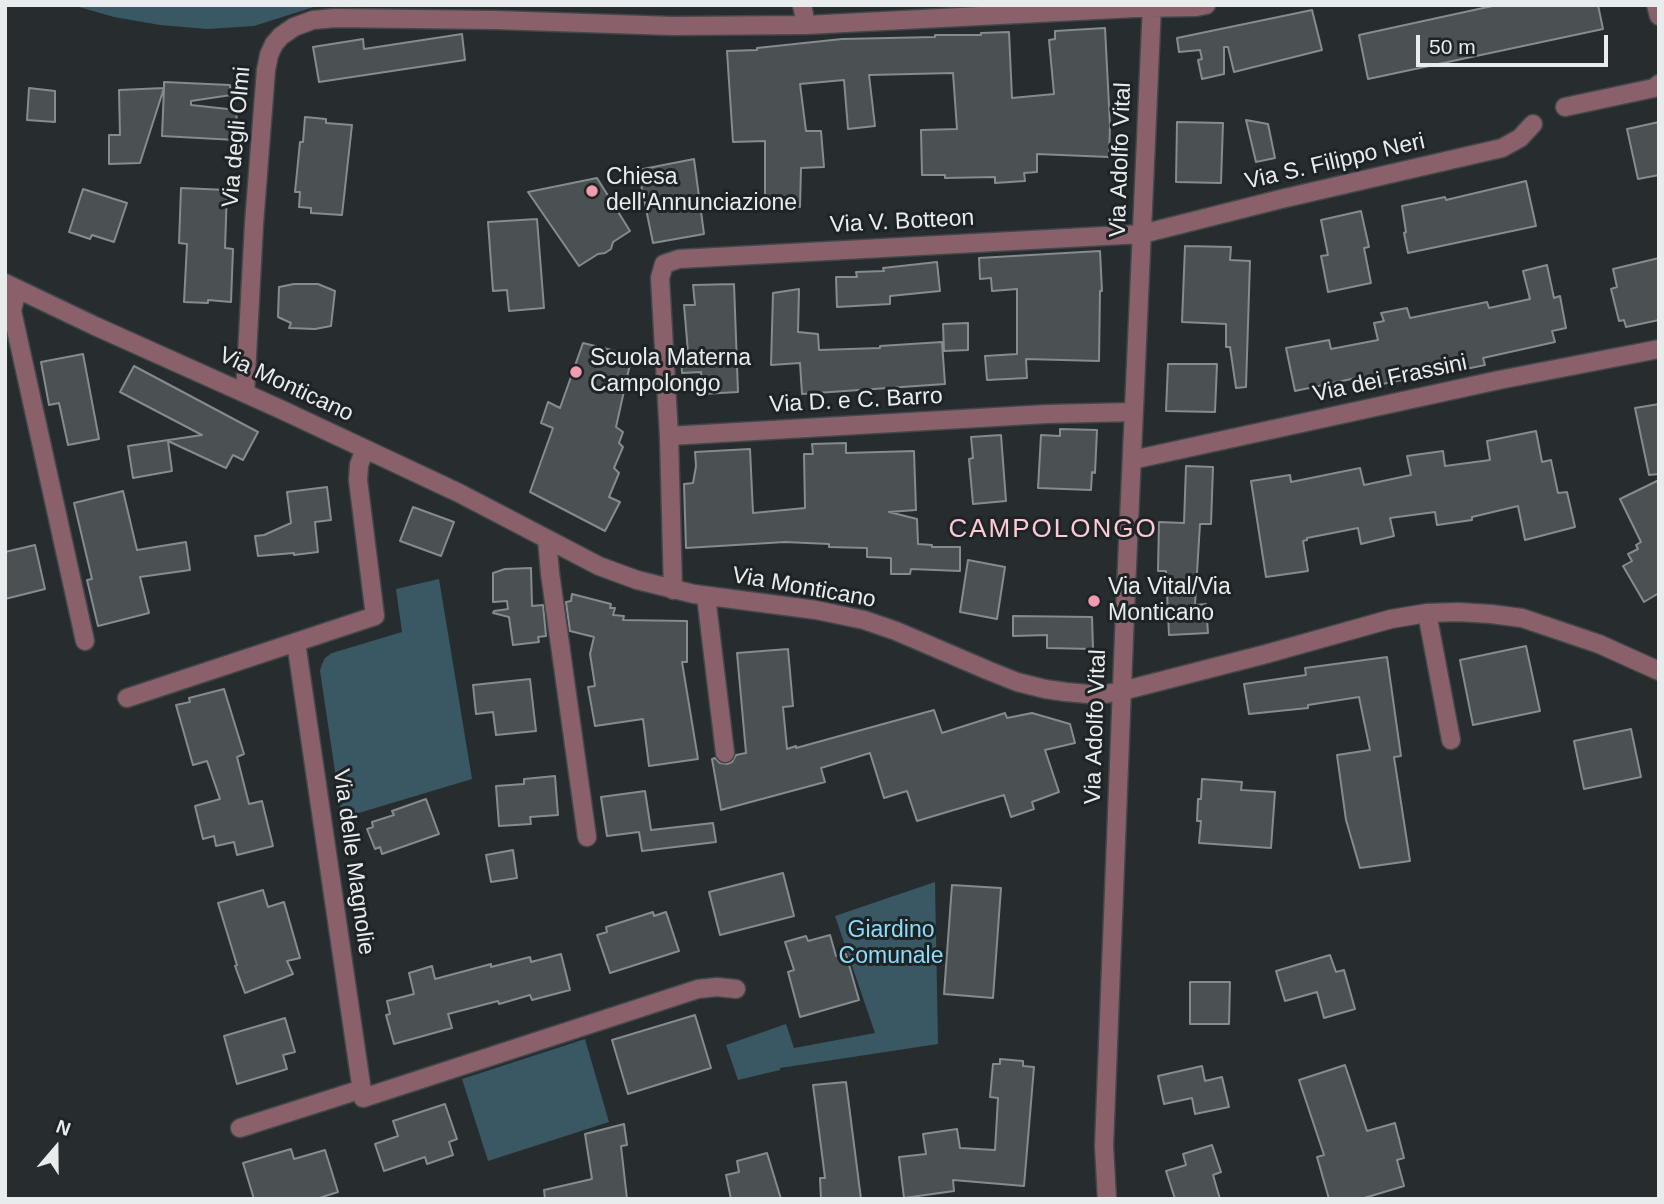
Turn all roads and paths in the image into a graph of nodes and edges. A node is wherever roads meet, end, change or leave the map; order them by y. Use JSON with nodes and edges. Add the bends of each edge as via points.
{"nodes":[{"id":1,"x":802,"y":5,"type":"edge"},
{"id":2,"x":1206,"y":5,"type":"edge"},
{"id":3,"x":1656,"y":5,"type":"edge"},
{"id":4,"x":1152,"y":6,"type":"edge"},
{"id":5,"x":1659,"y":16,"type":"edge"},
{"id":6,"x":806,"y":25,"type":"junction"},
{"id":7,"x":1659,"y":84,"type":"edge"},
{"id":8,"x":1565,"y":107,"type":"dead end"},
{"id":9,"x":1533,"y":124,"type":"dead end"},
{"id":10,"x":1142,"y":234,"type":"junction"},
{"id":11,"x":11,"y":286,"type":"edge"},
{"id":12,"x":1659,"y":349,"type":"edge"},
{"id":13,"x":245,"y":393,"type":"junction"},
{"id":14,"x":1134,"y":411,"type":"junction"},
{"id":15,"x":670,"y":436,"type":"junction"},
{"id":16,"x":365,"y":449,"type":"junction"},
{"id":17,"x":1132,"y":460,"type":"junction"},
{"id":18,"x":547,"y":539,"type":"junction"},
{"id":19,"x":673,"y":590,"type":"junction"},
{"id":20,"x":706,"y":596,"type":"junction"},
{"id":21,"x":1427,"y":613,"type":"junction"},
{"id":22,"x":85,"y":641,"type":"dead end"},
{"id":23,"x":296,"y":642,"type":"junction"},
{"id":24,"x":1659,"y":671,"type":"edge"},
{"id":25,"x":1122,"y":691,"type":"junction"},
{"id":26,"x":127,"y":698,"type":"dead end"},
{"id":27,"x":1451,"y":740,"type":"dead end"},
{"id":28,"x":725,"y":753,"type":"dead end"},
{"id":29,"x":587,"y":837,"type":"dead end"},
{"id":30,"x":736,"y":989,"type":"dead end"},
{"id":31,"x":362,"y":1089,"type":"junction"},
{"id":32,"x":240,"y":1128,"type":"dead end"},
{"id":33,"x":1107,"y":1199,"type":"edge"}],
"edges":[{"from":1,"to":6,"type":"street"},
{"from":2,"to":4,"type":"street","name":"Via degli Olmi"},
{"from":3,"to":5,"type":"street"},
{"from":4,"to":6,"type":"street","name":"Via degli Olmi"},
{"from":4,"to":10,"type":"street","name":"Via Adolfo Vital"},
{"from":6,"to":13,"type":"street","name":"Via degli Olmi","via":[[382,18],[313,20],[294,27],[274,44],[266,71]]},
{"from":7,"to":8,"type":"street"},
{"from":9,"to":10,"type":"street","name":"Via S. Filippo Neri","via":[[1502,148]]},
{"from":10,"to":14,"type":"street","name":"Via Adolfo Vital"},
{"from":10,"to":15,"type":"street","name":"Via V. Botteon","via":[[679,259],[664,264],[660,278]]},
{"from":11,"to":13,"type":"street","name":"Via Monticano"},
{"from":11,"to":22,"type":"street","name":"Via Monticano","via":[[12,311]]},
{"from":12,"to":17,"type":"street","name":"Via dei Frassini"},
{"from":13,"to":16,"type":"street","name":"Via Monticano"},
{"from":14,"to":15,"type":"street","name":"Via D. e C. Barro"},
{"from":14,"to":17,"type":"street","name":"Via Adolfo Vital"},
{"from":15,"to":19,"type":"street"},
{"from":16,"to":18,"type":"street","name":"Via Monticano"},
{"from":16,"to":23,"type":"street","via":[[358,480],[376,616]]},
{"from":17,"to":25,"type":"street","name":"Via Adolfo Vital"},
{"from":18,"to":19,"type":"street","name":"Via Monticano","via":[[599,566]]},
{"from":18,"to":29,"type":"street"},
{"from":19,"to":20,"type":"street","name":"Via Monticano"},
{"from":20,"to":25,"type":"street","name":"Via Monticano","via":[[864,620],[1045,689],[1099,695]]},
{"from":20,"to":28,"type":"street"},
{"from":21,"to":24,"type":"street","name":"Via Monticano","via":[[1522,618],[1599,644]]},
{"from":21,"to":25,"type":"street","name":"Via Monticano"},
{"from":21,"to":27,"type":"street"},
{"from":23,"to":26,"type":"street"},
{"from":23,"to":31,"type":"street","name":"Via delle Magnolie"},
{"from":25,"to":33,"type":"street","name":"Via Adolfo Vital","via":[[1104,1146]]},
{"from":30,"to":31,"type":"street","via":[[698,989],[363,1098]]},
{"from":31,"to":32,"type":"street"}]}
